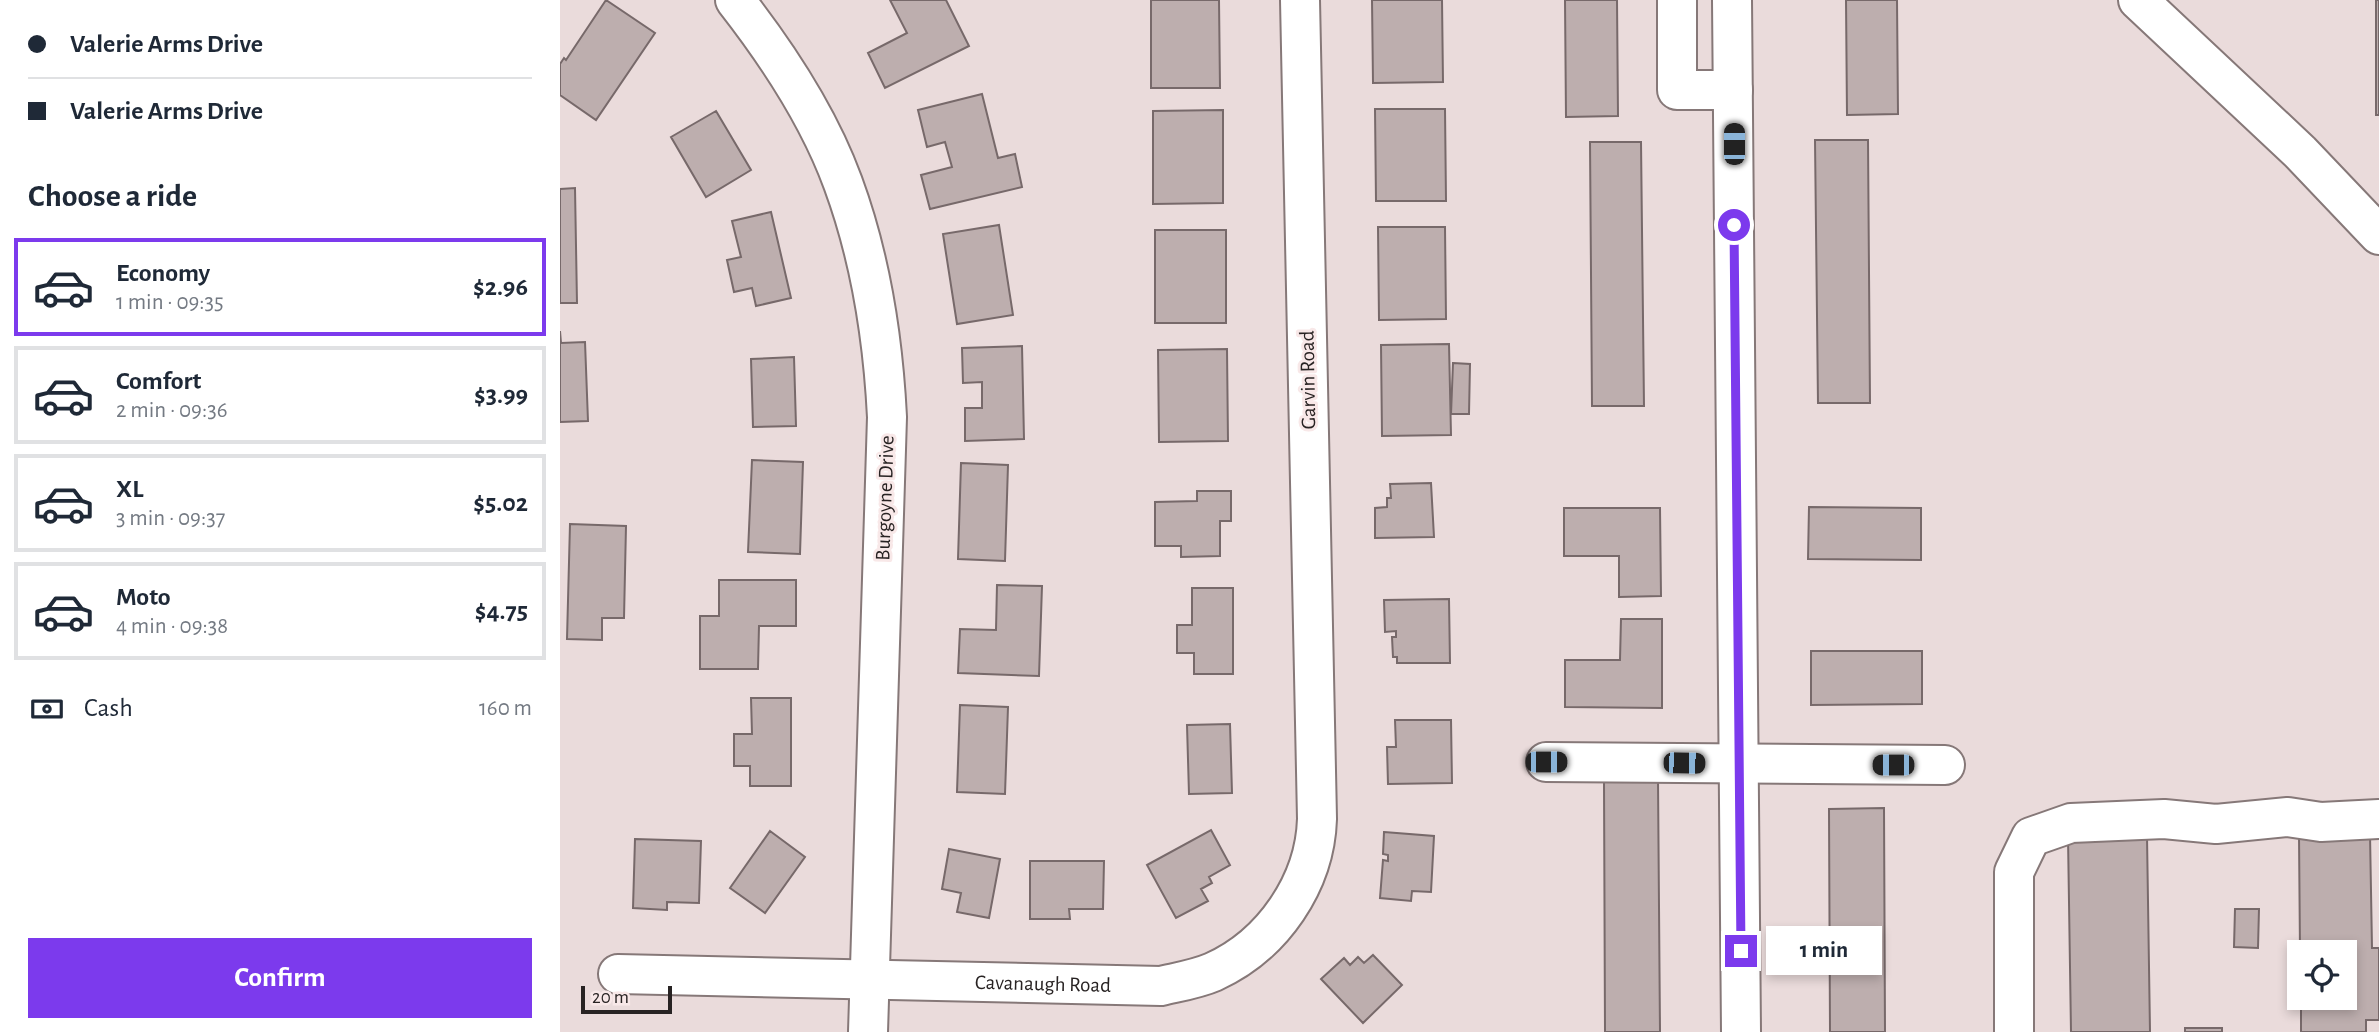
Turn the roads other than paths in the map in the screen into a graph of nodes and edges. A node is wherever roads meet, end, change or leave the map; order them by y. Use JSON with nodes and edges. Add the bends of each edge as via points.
{"nodes":[{"id":1,"x":736,"y":0,"type":"edge"},
{"id":2,"x":1300,"y":0,"type":"edge"},
{"id":3,"x":1677,"y":0,"type":"edge"},
{"id":4,"x":1732,"y":0,"type":"edge"},
{"id":5,"x":2138,"y":0,"type":"edge"},
{"id":6,"x":1733,"y":90,"type":"junction"},
{"id":7,"x":2379,"y":235,"type":"edge"},
{"id":8,"x":1316,"y":760,"type":"joint"},
{"id":9,"x":1546,"y":762,"type":"dead end"},
{"id":10,"x":1739,"y":764,"type":"junction"},
{"id":11,"x":1945,"y":765,"type":"dead end"},
{"id":12,"x":2379,"y":819,"type":"edge"},
{"id":13,"x":618,"y":974,"type":"dead end"},
{"id":14,"x":869,"y":979,"type":"junction"},
{"id":15,"x":868,"y":1032,"type":"edge"},
{"id":16,"x":1741,"y":1032,"type":"edge"},
{"id":17,"x":2014,"y":1032,"type":"edge"}],
"edges":[{"from":1,"to":14,"type":"street","name":"Burgoyne Drive","via":[[810,111],[843,181],[877,306],[887,418]]},
{"from":2,"to":8,"type":"street","name":"Garvin Road"},
{"from":3,"to":6,"type":"street","via":[[1678,90]]},
{"from":4,"to":6,"type":"street"},
{"from":5,"to":7,"type":"street","via":[[2300,152]]},
{"from":6,"to":10,"type":"street"},
{"from":8,"to":14,"type":"street","name":"Cavanaugh Road","via":[[1316,843],[1301,888],[1263,937],[1213,972],[1161,986]]},
{"from":9,"to":10,"type":"street"},
{"from":10,"to":11,"type":"street"},
{"from":10,"to":16,"type":"street"},
{"from":12,"to":17,"type":"street","via":[[2071,823],[2031,837],[2014,872]]},
{"from":13,"to":14,"type":"street","name":"Cavanaugh Road"},
{"from":14,"to":15,"type":"street","name":"Burgoyne Drive"}]}
